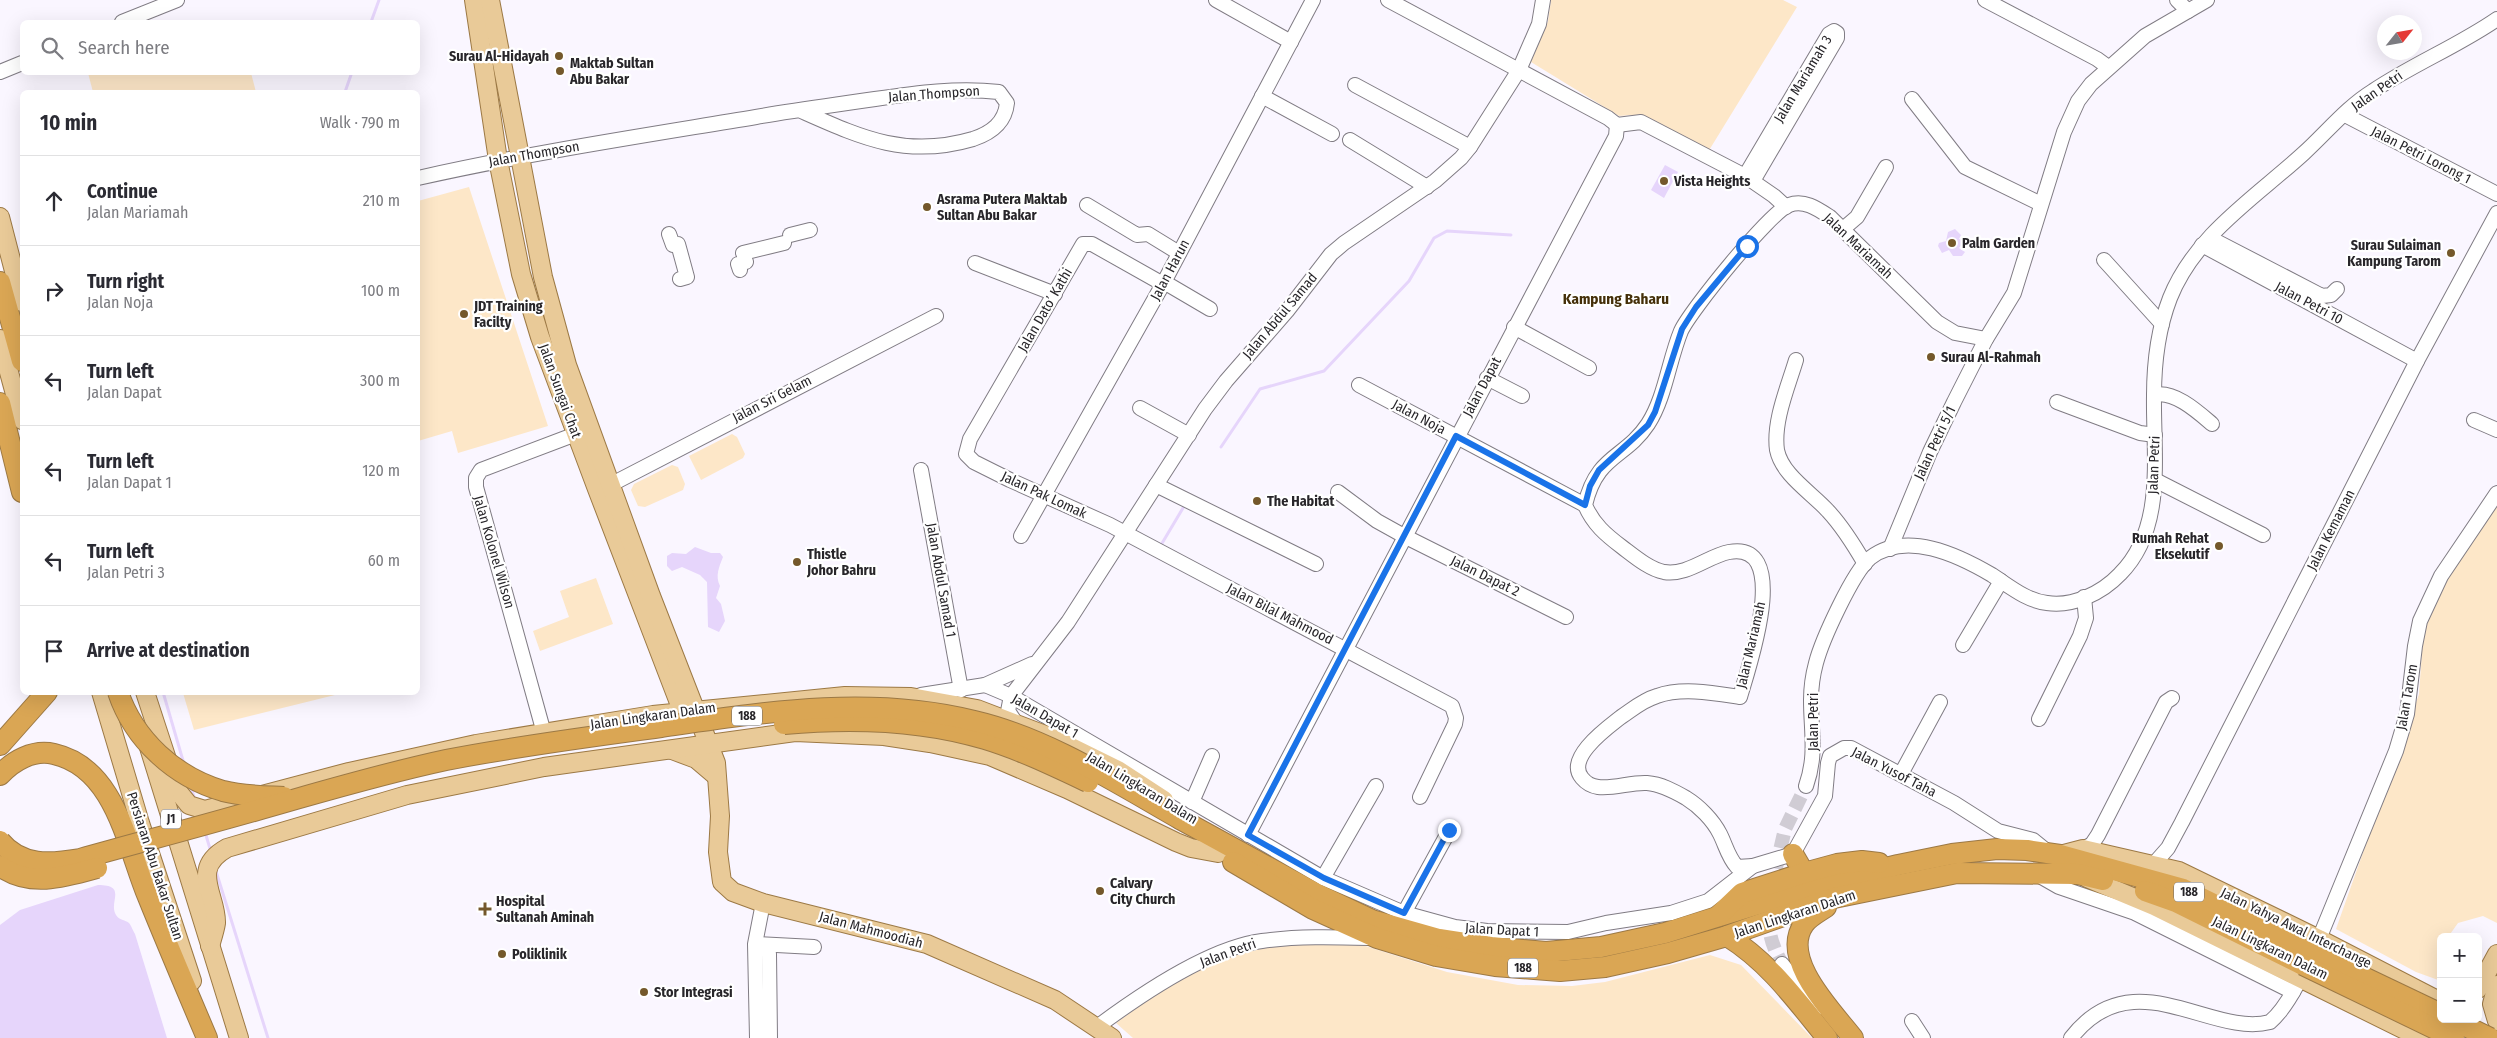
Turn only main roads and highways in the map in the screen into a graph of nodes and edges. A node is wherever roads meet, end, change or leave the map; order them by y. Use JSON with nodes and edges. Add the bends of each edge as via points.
{"nodes":[{"id":1,"x":474,"y":0,"type":"edge"},
{"id":2,"x":490,"y":0,"type":"edge"},
{"id":3,"x":0,"y":216,"type":"edge"},
{"id":4,"x":0,"y":282,"type":"edge"},
{"id":5,"x":20,"y":288,"type":"edge"},
{"id":6,"x":0,"y":339,"type":"edge"},
{"id":7,"x":20,"y":354,"type":"edge"},
{"id":8,"x":0,"y":403,"type":"edge"},
{"id":9,"x":20,"y":413,"type":"edge"},
{"id":10,"x":20,"y":484,"type":"edge"},
{"id":11,"x":664,"y":666,"type":"junction"},
{"id":12,"x":44,"y":695,"type":"edge"},
{"id":13,"x":103,"y":695,"type":"edge"},
{"id":14,"x":119,"y":695,"type":"edge"},
{"id":15,"x":133,"y":695,"type":"edge"},
{"id":16,"x":146,"y":695,"type":"edge"},
{"id":17,"x":689,"y":711,"type":"junction"},
{"id":18,"x":653,"y":715,"type":"junction"},
{"id":19,"x":750,"y":738,"type":"junction"},
{"id":20,"x":703,"y":744,"type":"junction"},
{"id":21,"x":0,"y":745,"type":"edge"},
{"id":22,"x":669,"y":750,"type":"junction"},
{"id":23,"x":406,"y":759,"type":"junction"},
{"id":24,"x":0,"y":776,"type":"edge"},
{"id":25,"x":716,"y":776,"type":"junction"},
{"id":26,"x":400,"y":796,"type":"junction"},
{"id":27,"x":299,"y":805,"type":"junction"},
{"id":28,"x":1178,"y":823,"type":"junction"},
{"id":29,"x":0,"y":841,"type":"edge"},
{"id":30,"x":1218,"y":853,"type":"junction"},
{"id":31,"x":1792,"y":854,"type":"road end"},
{"id":32,"x":2055,"y":854,"type":"junction"},
{"id":33,"x":1898,"y":865,"type":"junction"},
{"id":34,"x":0,"y":866,"type":"edge"},
{"id":35,"x":1267,"y":866,"type":"junction"},
{"id":36,"x":1804,"y":873,"type":"junction"},
{"id":37,"x":1842,"y":896,"type":"junction"},
{"id":38,"x":1715,"y":919,"type":"junction"},
{"id":39,"x":1727,"y":936,"type":"junction"},
{"id":40,"x":210,"y":946,"type":"junction"},
{"id":41,"x":2497,"y":954,"type":"edge"},
{"id":42,"x":2305,"y":965,"type":"junction"},
{"id":43,"x":2485,"y":983,"type":"edge"},
{"id":44,"x":2436,"y":996,"type":"edge"},
{"id":45,"x":2437,"y":1013,"type":"edge"},
{"id":46,"x":2497,"y":1021,"type":"edge"},
{"id":47,"x":2459,"y":1023,"type":"edge"},
{"id":48,"x":2460,"y":1023,"type":"edge"},
{"id":49,"x":2481,"y":1023,"type":"edge"},
{"id":50,"x":2497,"y":1031,"type":"edge"},
{"id":51,"x":2414,"y":1037,"type":"edge"},
{"id":52,"x":207,"y":1038,"type":"edge"},
{"id":53,"x":211,"y":1038,"type":"edge"},
{"id":54,"x":239,"y":1038,"type":"edge"},
{"id":55,"x":1112,"y":1038,"type":"edge"},
{"id":56,"x":1827,"y":1038,"type":"edge"},
{"id":57,"x":1853,"y":1038,"type":"edge"},
{"id":58,"x":2454,"y":1038,"type":"edge"},
{"id":59,"x":2490,"y":1038,"type":"edge"}],
"edges":[{"from":1,"to":11,"type":"main road","name":"Jalan Sungai Chat","via":[[498,160],[521,274],[540,337]]},
{"from":2,"to":17,"type":"main road","name":"Jalan Sungai Chat","via":[[543,277],[562,346]]},
{"from":3,"to":5,"type":"main road"},
{"from":4,"to":7,"type":"highway"},
{"from":6,"to":9,"type":"main road"},
{"from":8,"to":10,"type":"highway"},
{"from":11,"to":17,"type":"main road","name":"Jalan Sungai Chat"},
{"from":11,"to":18,"type":"main road","via":[[666,697],[663,706]]},
{"from":12,"to":21,"type":"highway"},
{"from":13,"to":53,"type":"main road","name":"Persiaran Abu Bakar Sultan","number":"J1","via":[[158,879]]},
{"from":14,"to":27,"type":"highway","bridge":true,"via":[[145,740],[182,773],[223,791]]},
{"from":15,"to":40,"type":"main road","name":"Persiaran Abu Bakar Sultan","number":"J1"},
{"from":16,"to":23,"type":"main road","name":"Jalan Lingkaran Dalam","via":[[175,785],[197,807]]},
{"from":17,"to":18,"type":"main road","name":"Jalan Lingkaran Dalam"},
{"from":17,"to":20,"type":"main road","name":"Jalan Mahmoodiah"},
{"from":17,"to":35,"type":"main road","name":"Jalan Lingkaran Dalam","via":[[845,696],[911,697],[977,709],[1053,738],[1118,770]]},
{"from":18,"to":23,"type":"main road","name":"Jalan Lingkaran Dalam"},
{"from":19,"to":20,"type":"main road","name":"Jalan Lingkaran Dalam"},
{"from":19,"to":25,"type":"main road","via":[[724,756]]},
{"from":19,"to":30,"type":"main road","name":"Jalan Lingkaran Dalam","via":[[795,732],[860,733],[961,749],[1018,766],[1176,842]]},
{"from":20,"to":22,"type":"main road","name":"Jalan Lingkaran Dalam"},
{"from":20,"to":25,"type":"main road","name":"Jalan Mahmoodiah","via":[[707,764]]},
{"from":22,"to":25,"type":"main road","via":[[696,759]]},
{"from":22,"to":26,"type":"main road","name":"Jalan Lingkaran Dalam","via":[[544,767]]},
{"from":23,"to":26,"type":"main road","via":[[396,765],[389,778]]},
{"from":24,"to":52,"type":"highway","via":[[15,762],[48,752],[77,762],[103,788],[125,833],[143,885]]},
{"from":25,"to":55,"type":"main road","name":"Jalan Mahmoodiah","via":[[722,882],[733,892],[763,903],[927,944],[1055,1000]]},
{"from":26,"to":40,"type":"main road","name":"Jalan Lingkaran Dalam","via":[[227,848],[214,859],[207,888],[216,923]]},
{"from":27,"to":28,"type":"highway","name":"Jalan Lingkaran Dalam","number":"188","bridge":true,"via":[[440,775],[572,753],[786,724],[878,722],[984,739],[1038,759]]},
{"from":27,"to":29,"type":"highway","bridge":true,"via":[[56,863],[37,863],[21,858]]},
{"from":27,"to":34,"type":"highway","bridge":true,"via":[[62,877],[23,877]]},
{"from":28,"to":30,"type":"highway","name":"Jalan Lingkaran Dalam","number":"188"},
{"from":28,"to":35,"type":"highway","name":"Jalan Lingkaran Dalam","number":"188"},
{"from":30,"to":39,"type":"highway","name":"Jalan Lingkaran Dalam","number":"188","via":[[1314,910],[1377,938],[1436,956],[1494,966],[1560,971],[1605,967]]},
{"from":31,"to":36,"type":"highway"},
{"from":32,"to":33,"type":"highway","name":"Jalan Lingkaran Dalam","number":"188","via":[[1997,849]]},
{"from":32,"to":42,"type":"highway","name":"Jalan Lingkaran Dalam","number":"188","via":[[2183,889]]},
{"from":32,"to":42,"type":"main road","name":"Jalan Yahya Awal Interchange","via":[[2083,849],[2179,872]]},
{"from":33,"to":36,"type":"highway","via":[[1862,861]]},
{"from":33,"to":38,"type":"highway","name":"Jalan Lingkaran Dalam","number":"188","via":[[1829,882]]},
{"from":35,"to":38,"type":"highway","name":"Jalan Lingkaran Dalam","number":"188","via":[[1372,920],[1439,938],[1491,947],[1546,952],[1601,947]]},
{"from":36,"to":38,"type":"highway","via":[[1742,893]]},
{"from":37,"to":39,"type":"highway","name":"Jalan Lingkaran Dalam","number":"188"},
{"from":37,"to":42,"type":"highway","name":"Jalan Lingkaran Dalam","number":"188","via":[[1958,873],[2078,874],[2144,890],[2176,902]]},
{"from":37,"to":57,"type":"highway","via":[[1804,924],[1799,953],[1806,976]]},
{"from":39,"to":56,"type":"highway","via":[[1752,951],[1774,973]]},
{"from":40,"to":54,"type":"main road","name":"Persiaran Abu Bakar Sultan","number":"J1"},
{"from":41,"to":43,"type":"main road"},
{"from":42,"to":44,"type":"main road","name":"Jalan Yahya Awal Interchange","via":[[2386,973]]},
{"from":42,"to":45,"type":"highway","name":"Jalan Lingkaran Dalam","number":"188","bridge":true},
{"from":42,"to":51,"type":"main road","name":"Jalan Yahya Awal Interchange"},
{"from":42,"to":58,"type":"highway","name":"Jalan Lingkaran Dalam","number":"188","bridge":true},
{"from":43,"to":46,"type":"main road"},
{"from":44,"to":51,"type":"main road","via":[[2437,1018],[2429,1032]]},
{"from":47,"to":59,"type":"highway","bridge":true},
{"from":48,"to":58,"type":"main road"},
{"from":49,"to":50,"type":"main road"}]}
